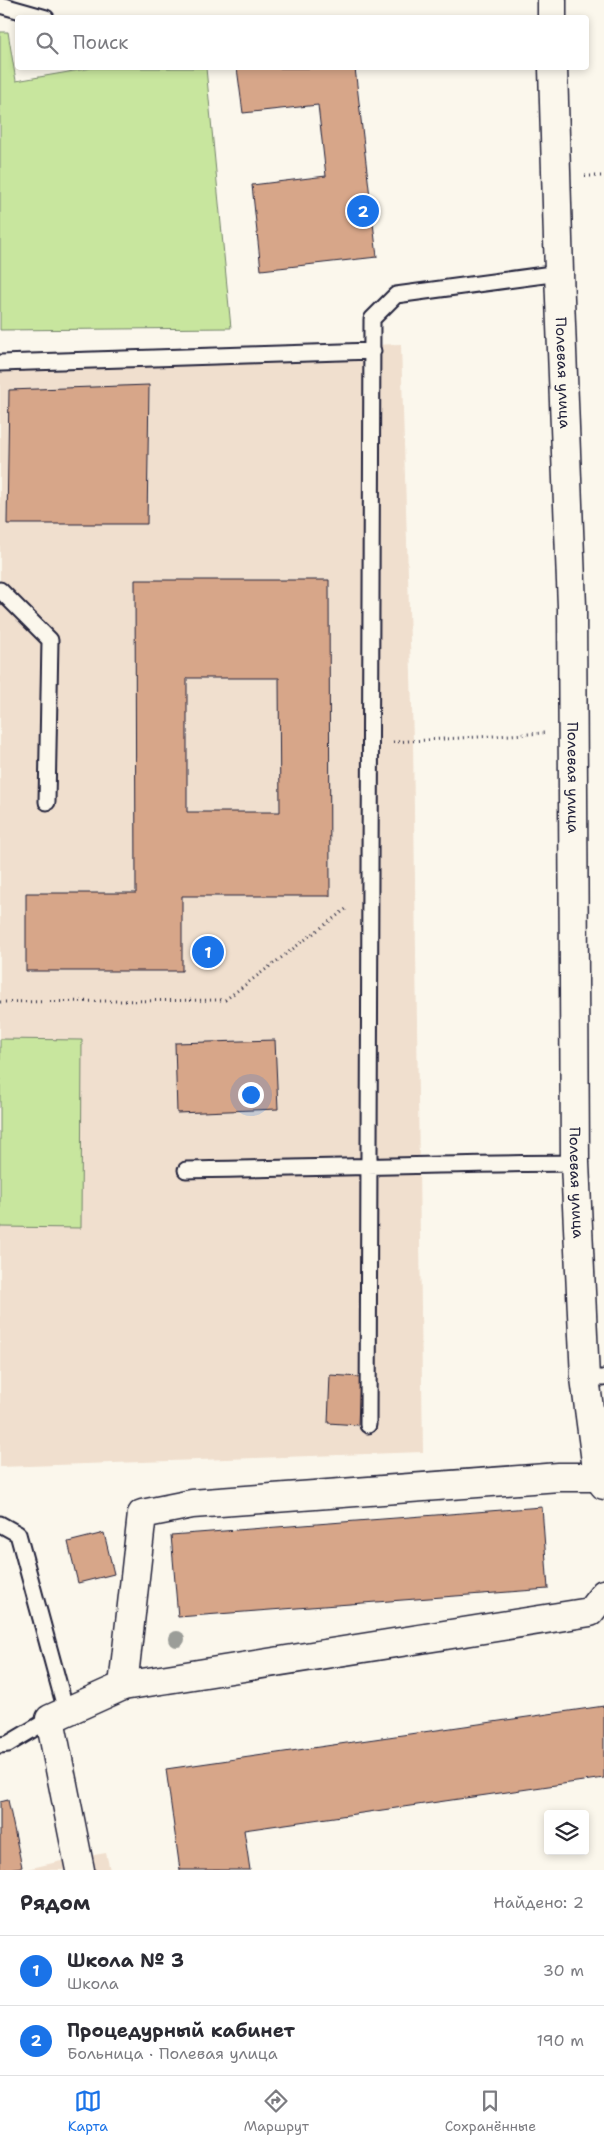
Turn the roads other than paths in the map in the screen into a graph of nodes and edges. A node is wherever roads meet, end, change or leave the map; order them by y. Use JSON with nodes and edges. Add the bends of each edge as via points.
{"nodes":[{"id":1,"x":552,"y":0,"type":"edge"},
{"id":2,"x":0,"y":5,"type":"edge"},
{"id":3,"x":35,"y":15,"type":"edge"},
{"id":4,"x":552,"y":15,"type":"edge"},
{"id":5,"x":553,"y":70,"type":"edge"},
{"id":6,"x":559,"y":273,"type":"junction"},
{"id":7,"x":373,"y":351,"type":"junction"},
{"id":8,"x":0,"y":363,"type":"edge"},
{"id":9,"x":0,"y":590,"type":"edge"},
{"id":10,"x":47,"y":802,"type":"dead end"},
{"id":11,"x":575,"y":1164,"type":"junction"},
{"id":12,"x":369,"y":1168,"type":"junction"},
{"id":13,"x":186,"y":1170,"type":"dead end"},
{"id":14,"x":594,"y":1378,"type":"edge"},
{"id":15,"x":368,"y":1425,"type":"dead end"},
{"id":16,"x":601,"y":1481,"type":"edge"},
{"id":17,"x":0,"y":1524,"type":"edge"},
{"id":18,"x":604,"y":1594,"type":"edge"},
{"id":19,"x":123,"y":1686,"type":"junction"},
{"id":20,"x":58,"y":1715,"type":"junction"},
{"id":21,"x":0,"y":1745,"type":"edge"},
{"id":22,"x":80,"y":1870,"type":"edge"}],
"edges":[{"from":1,"to":4,"type":"street"},
{"from":2,"to":3,"type":"lane"},
{"from":5,"to":6,"type":"street","name":"Полевая улица"},
{"from":6,"to":7,"type":"lane","via":[[396,295],[372,319]]},
{"from":6,"to":11,"type":"street","name":"Полевая улица","via":[[572,607]]},
{"from":7,"to":8,"type":"lane"},
{"from":7,"to":12,"type":"lane"},
{"from":9,"to":10,"type":"lane","via":[[50,640]]},
{"from":11,"to":12,"type":"lane","via":[[418,1164]]},
{"from":11,"to":14,"type":"street","name":"Полевая улица"},
{"from":12,"to":13,"type":"lane"},
{"from":12,"to":15,"type":"lane"},
{"from":14,"to":16,"type":"street","name":"Полевая улица"},
{"from":16,"to":19,"type":"street","via":[[559,1477],[192,1504],[142,1514]]},
{"from":17,"to":20,"type":"lane","via":[[18,1534]]},
{"from":18,"to":19,"type":"street","via":[[590,1612]]},
{"from":19,"to":20,"type":"street"},
{"from":20,"to":21,"type":"lane","via":[[8,1744]]},
{"from":20,"to":22,"type":"street"}]}
